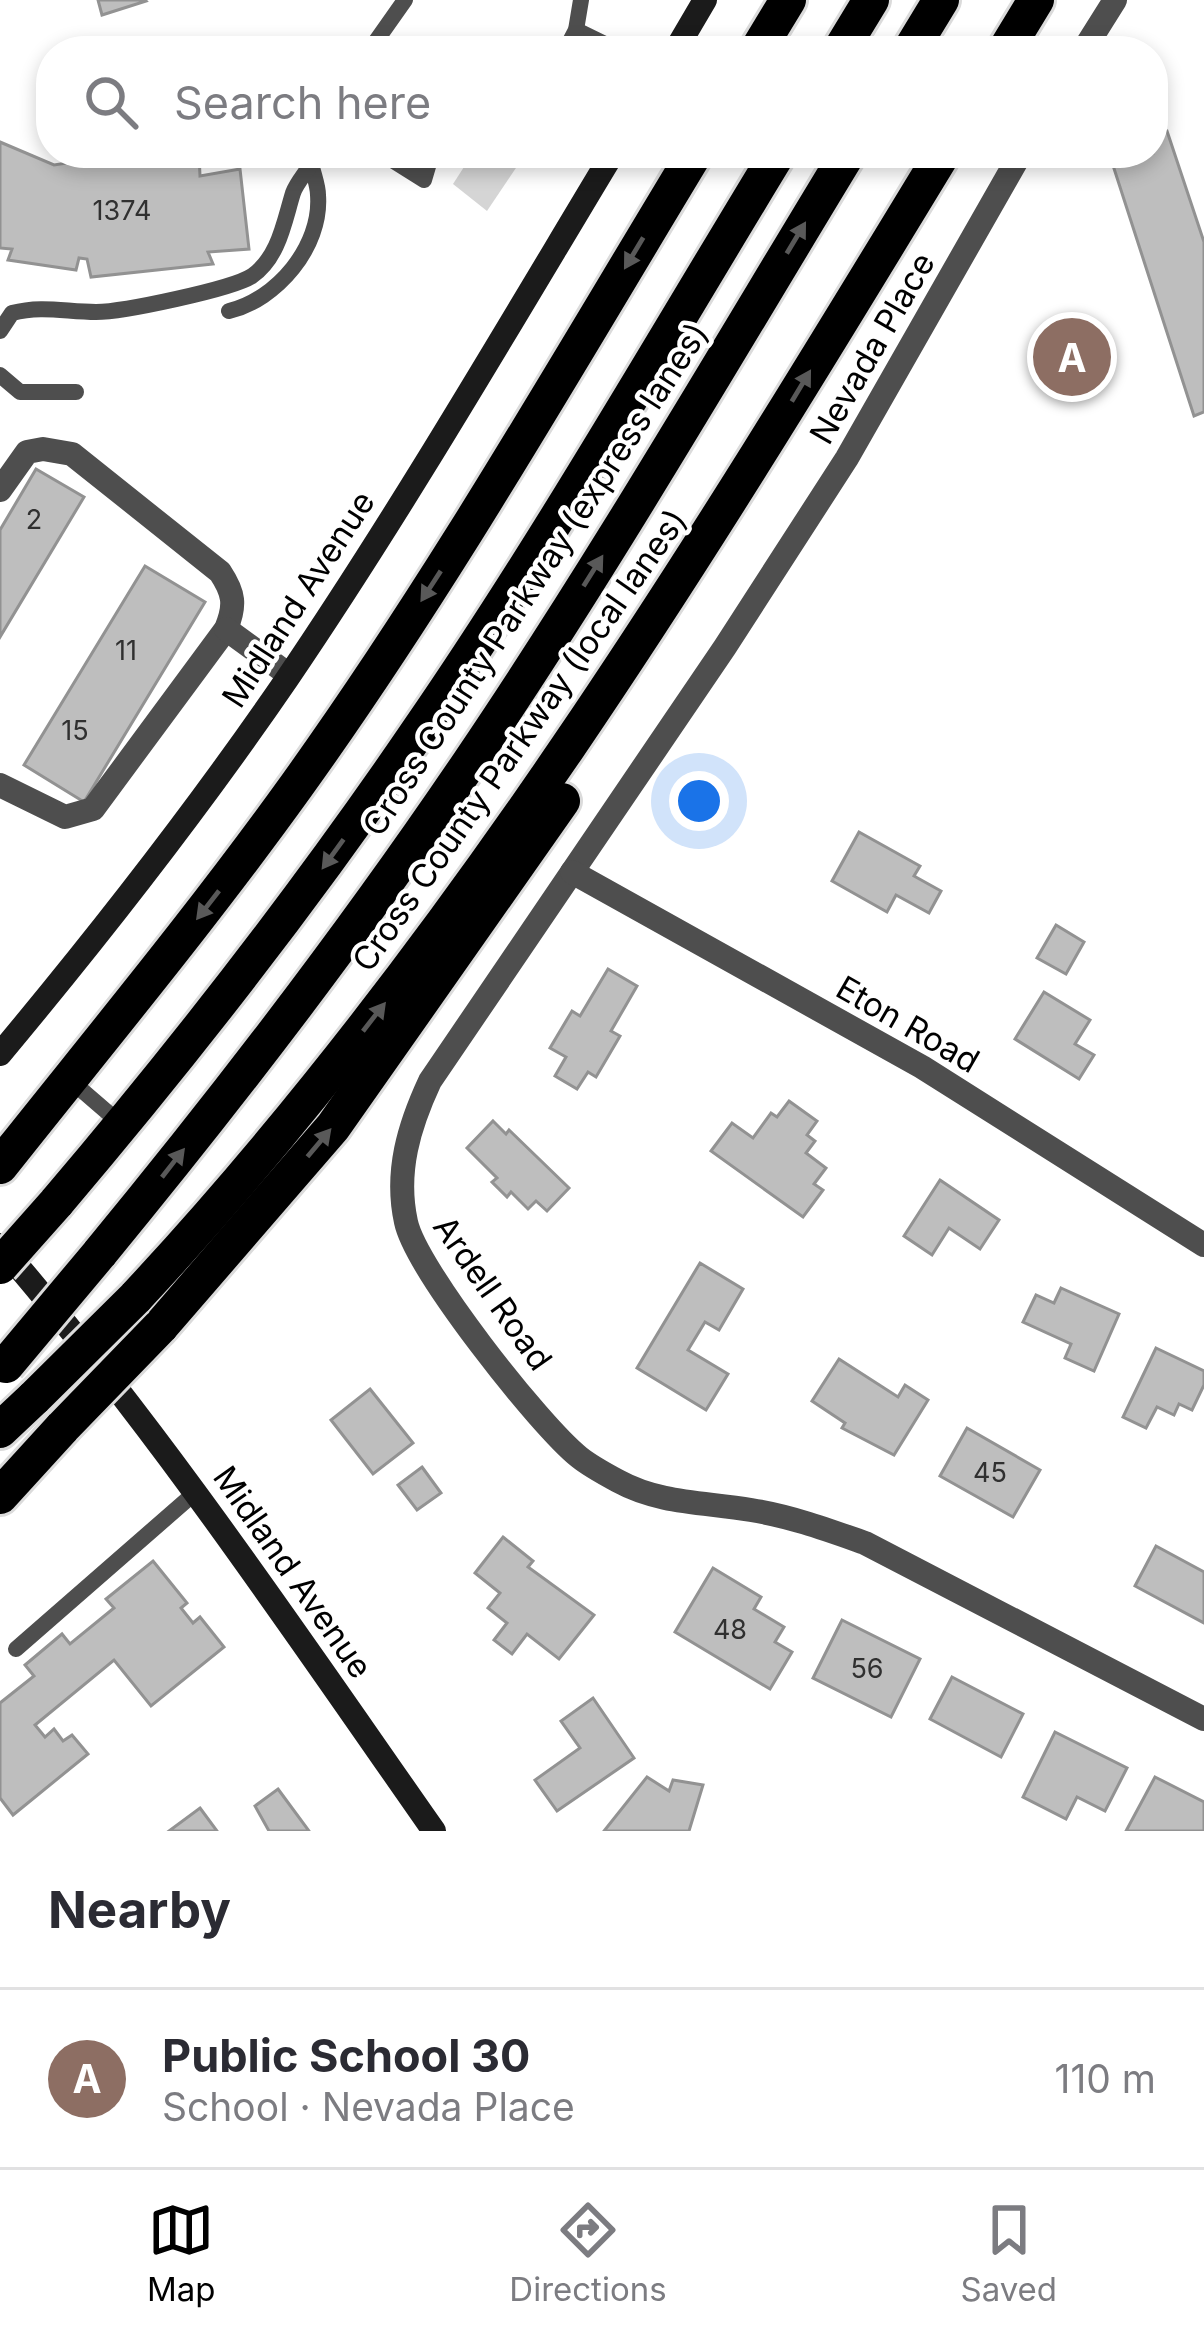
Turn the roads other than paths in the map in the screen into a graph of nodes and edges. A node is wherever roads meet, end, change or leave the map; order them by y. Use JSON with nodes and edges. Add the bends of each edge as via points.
{"nodes":[{"id":1,"x":405,"y":0,"type":"edge"},
{"id":2,"x":581,"y":0,"type":"edge"},
{"id":3,"x":705,"y":0,"type":"edge"},
{"id":4,"x":788,"y":0,"type":"edge"},
{"id":5,"x":871,"y":0,"type":"edge"},
{"id":6,"x":941,"y":0,"type":"edge"},
{"id":7,"x":1036,"y":0,"type":"edge"},
{"id":8,"x":1115,"y":0,"type":"edge"},
{"id":9,"x":576,"y":30,"type":"junction"},
{"id":10,"x":380,"y":36,"type":"edge"},
{"id":11,"x":573,"y":36,"type":"edge"},
{"id":12,"x":588,"y":36,"type":"edge"},
{"id":13,"x":684,"y":36,"type":"edge"},
{"id":14,"x":766,"y":36,"type":"edge"},
{"id":15,"x":849,"y":36,"type":"edge"},
{"id":16,"x":919,"y":36,"type":"edge"},
{"id":17,"x":1014,"y":36,"type":"edge"},
{"id":18,"x":1093,"y":36,"type":"edge"},
{"id":19,"x":308,"y":168,"type":"edge"},
{"id":20,"x":315,"y":168,"type":"edge"},
{"id":21,"x":405,"y":168,"type":"edge"},
{"id":22,"x":428,"y":168,"type":"edge"},
{"id":23,"x":604,"y":168,"type":"edge"},
{"id":24,"x":686,"y":168,"type":"edge"},
{"id":25,"x":769,"y":168,"type":"edge"},
{"id":26,"x":839,"y":168,"type":"edge"},
{"id":27,"x":934,"y":168,"type":"edge"},
{"id":28,"x":1013,"y":168,"type":"edge"},
{"id":29,"x":229,"y":311,"type":"dead end"},
{"id":30,"x":0,"y":331,"type":"edge"},
{"id":31,"x":0,"y":375,"type":"edge"},
{"id":32,"x":76,"y":392,"type":"dead end"},
{"id":33,"x":741,"y":486,"type":"junction"},
{"id":34,"x":0,"y":490,"type":"edge"},
{"id":35,"x":773,"y":573,"type":"joint"},
{"id":36,"x":226,"y":629,"type":"junction"},
{"id":37,"x":290,"y":675,"type":"junction"},
{"id":38,"x":0,"y":784,"type":"edge"},
{"id":39,"x":572,"y":872,"type":"junction"},
{"id":40,"x":110,"y":1031,"type":"junction"},
{"id":41,"x":0,"y":1054,"type":"edge"},
{"id":42,"x":70,"y":1080,"type":"junction"},
{"id":43,"x":122,"y":1125,"type":"junction"},
{"id":44,"x":3,"y":1147,"type":"edge"},
{"id":45,"x":0,"y":1245,"type":"edge"},
{"id":46,"x":1204,"y":1245,"type":"edge"},
{"id":47,"x":0,"y":1266,"type":"edge"},
{"id":48,"x":3,"y":1368,"type":"edge"},
{"id":49,"x":0,"y":1430,"type":"edge"},
{"id":50,"x":196,"y":1490,"type":"junction"},
{"id":51,"x":0,"y":1496,"type":"edge"},
{"id":52,"x":16,"y":1649,"type":"dead end"},
{"id":53,"x":1204,"y":1719,"type":"edge"},
{"id":54,"x":434,"y":1831,"type":"edge"}],
"edges":[{"from":1,"to":10,"type":"lane"},
{"from":2,"to":9,"type":"lane"},
{"from":3,"to":13,"type":"street"},
{"from":4,"to":14,"type":"highway"},
{"from":5,"to":15,"type":"highway"},
{"from":6,"to":16,"type":"highway"},
{"from":7,"to":17,"type":"highway"},
{"from":8,"to":18,"type":"street"},
{"from":9,"to":11,"type":"lane"},
{"from":9,"to":12,"type":"lane"},
{"from":19,"to":30,"type":"lane","via":[[293,190],[279,241],[250,277],[137,307],[36,307],[12,313]]},
{"from":20,"to":29,"type":"lane","via":[[316,224],[298,258],[278,288]]},
{"from":21,"to":22,"type":"lane","via":[[424,180]]},
{"from":23,"to":37,"type":"street","name":"Midland Avenue"},
{"from":24,"to":40,"type":"highway","one_way":true,"via":[[368,681]]},
{"from":25,"to":43,"type":"highway","name":"Cross County Parkway (express lanes)","one_way":true,"via":[[425,722],[281,926]]},
{"from":48,"to":26,"type":"highway","name":"Cross County Parkway (express lanes)","one_way":true,"bridge":true,"via":[[268,1040],[470,762]]},
{"from":33,"to":27,"type":"highway","name":"Cross County Parkway (local lanes)","one_way":true},
{"from":28,"to":35,"type":"street","name":"Nevada Place"},
{"from":31,"to":32,"type":"lane","via":[[20,392]]},
{"from":49,"to":33,"type":"highway","name":"Cross County Parkway (local lanes)","one_way":true,"bridge":true,"via":[[135,1298],[426,949]]},
{"from":51,"to":33,"type":"highway","one_way":true,"bridge":true,"via":[[333,1126],[661,648]]},
{"from":34,"to":36,"type":"street","via":[[27,452],[71,454],[220,572],[232,590]]},
{"from":35,"to":39,"type":"street","name":"Ardell Road"},
{"from":36,"to":37,"type":"street"},
{"from":36,"to":38,"type":"street","via":[[92,808],[65,817]]},
{"from":37,"to":41,"type":"street","name":"Midland Avenue","via":[[127,898]]},
{"from":39,"to":46,"type":"street","name":"Eton Road","via":[[922,1067]]},
{"from":39,"to":53,"type":"street","name":"Ardell Road","via":[[430,1081],[412,1120],[401,1168],[406,1225],[463,1318],[577,1456],[620,1483],[672,1502],[750,1509],[865,1543]]},
{"from":40,"to":42,"type":"highway"},
{"from":40,"to":44,"type":"highway","via":[[56,1073]]},
{"from":42,"to":43,"type":"lane"},
{"from":42,"to":44,"type":"highway"},
{"from":43,"to":47,"type":"highway","name":"Cross County Parkway (express lanes)","bridge":true},
{"from":45,"to":50,"type":"street","name":"Midland Avenue"},
{"from":50,"to":52,"type":"lane"},
{"from":50,"to":54,"type":"street","name":"Midland Avenue"}]}
